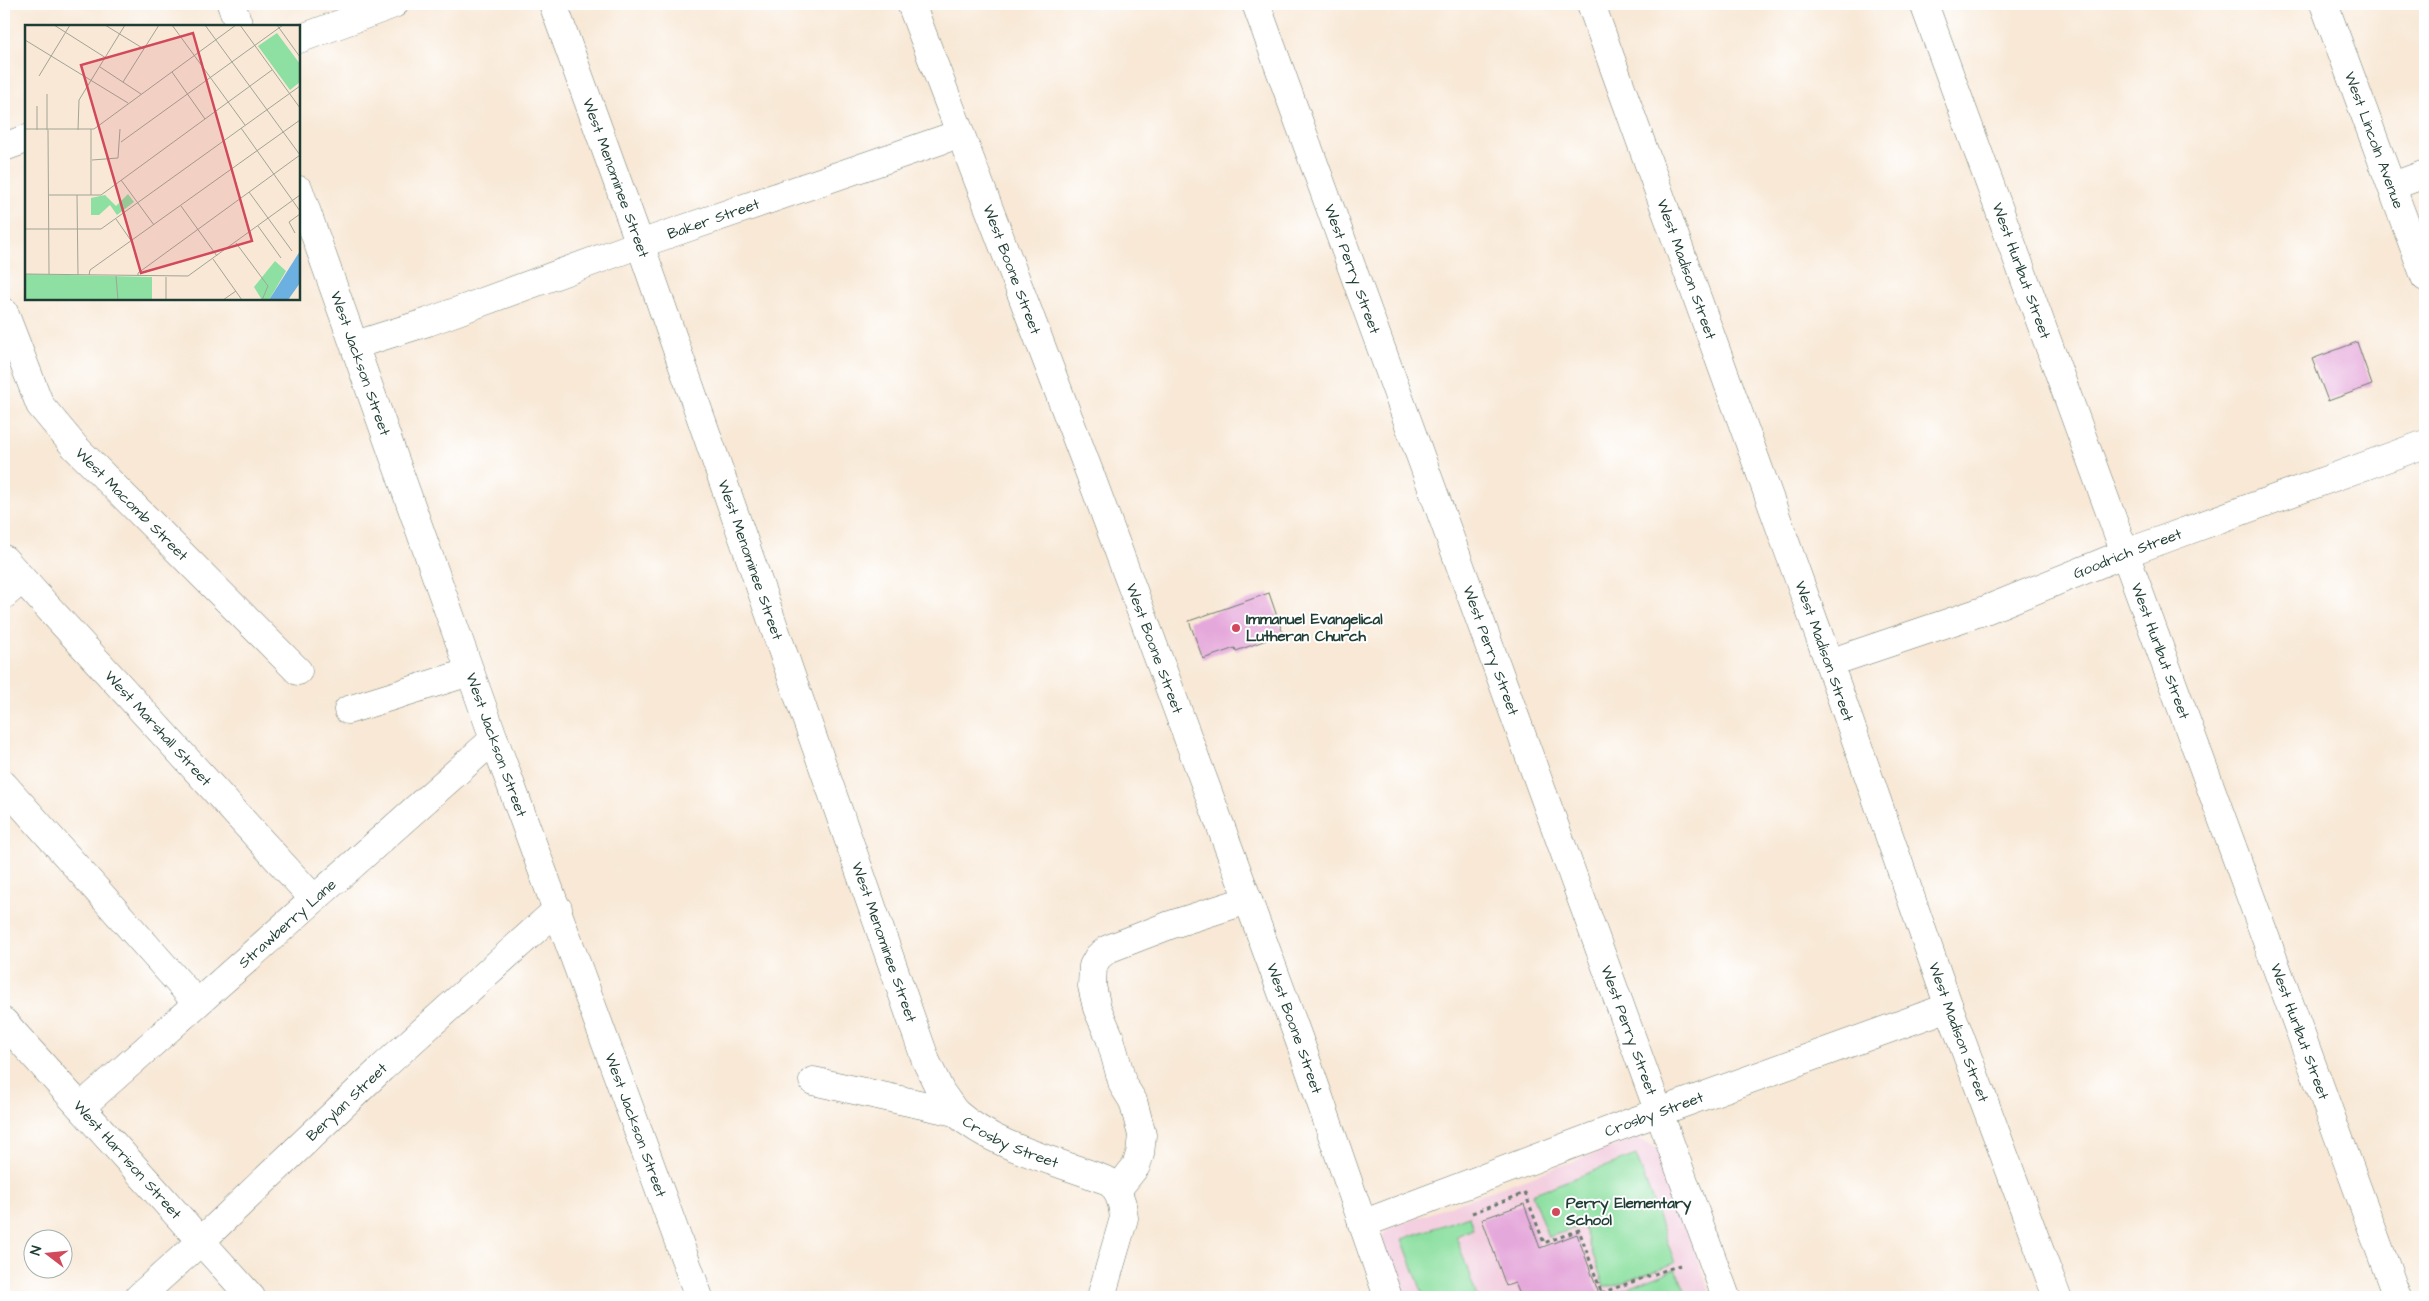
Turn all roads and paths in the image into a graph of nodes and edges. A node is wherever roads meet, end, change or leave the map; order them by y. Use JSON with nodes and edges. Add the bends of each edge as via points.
{"nodes":[{"id":1,"x":231,"y":4,"type":"edge"},
{"id":2,"x":394,"y":4,"type":"edge"},
{"id":3,"x":553,"y":4,"type":"edge"},
{"id":4,"x":911,"y":4,"type":"edge"},
{"id":5,"x":1256,"y":4,"type":"edge"},
{"id":6,"x":1591,"y":4,"type":"edge"},
{"id":7,"x":1924,"y":4,"type":"edge"},
{"id":8,"x":2324,"y":4,"type":"edge"},
{"id":9,"x":239,"y":25,"type":"edge"},
{"id":10,"x":300,"y":39,"type":"edge"},
{"id":11,"x":959,"y":134,"type":"junction"},
{"id":12,"x":25,"y":139,"type":"edge"},
{"id":13,"x":4,"y":147,"type":"edge"},
{"id":14,"x":2425,"y":174,"type":"edge"},
{"id":15,"x":2393,"y":186,"type":"junction"},
{"id":16,"x":300,"y":193,"type":"edge"},
{"id":17,"x":640,"y":244,"type":"junction"},
{"id":18,"x":2425,"y":277,"type":"edge"},
{"id":19,"x":4,"y":312,"type":"edge"},
{"id":20,"x":355,"y":345,"type":"junction"},
{"id":21,"x":2425,"y":444,"type":"edge"},
{"id":22,"x":2126,"y":553,"type":"junction"},
{"id":23,"x":4,"y":559,"type":"edge"},
{"id":24,"x":13,"y":587,"type":"edge"},
{"id":25,"x":1830,"y":663,"type":"junction"},
{"id":26,"x":298,"y":670,"type":"dead end"},
{"id":27,"x":470,"y":672,"type":"junction"},
{"id":28,"x":348,"y":710,"type":"dead end"},
{"id":29,"x":494,"y":739,"type":"junction"},
{"id":30,"x":4,"y":785,"type":"edge"},
{"id":31,"x":313,"y":898,"type":"junction"},
{"id":32,"x":1248,"y":900,"type":"junction"},
{"id":33,"x":558,"y":909,"type":"junction"},
{"id":34,"x":197,"y":1003,"type":"junction"},
{"id":35,"x":1949,"y":1007,"type":"junction"},
{"id":36,"x":4,"y":1022,"type":"edge"},
{"id":37,"x":813,"y":1081,"type":"dead end"},
{"id":38,"x":81,"y":1107,"type":"junction"},
{"id":39,"x":955,"y":1112,"type":"junction"},
{"id":40,"x":1658,"y":1114,"type":"junction"},
{"id":41,"x":1118,"y":1190,"type":"junction"},
{"id":42,"x":1472,"y":1213,"type":"dead end"},
{"id":43,"x":1362,"y":1224,"type":"junction"},
{"id":44,"x":200,"y":1242,"type":"junction"},
{"id":45,"x":1680,"y":1264,"type":"dead end"},
{"id":46,"x":1602,"y":1295,"type":"edge"},
{"id":47,"x":139,"y":1297,"type":"edge"},
{"id":48,"x":251,"y":1297,"type":"edge"},
{"id":49,"x":699,"y":1297,"type":"edge"},
{"id":50,"x":1101,"y":1297,"type":"edge"},
{"id":51,"x":1388,"y":1297,"type":"edge"},
{"id":52,"x":1726,"y":1297,"type":"edge"},
{"id":53,"x":2057,"y":1297,"type":"edge"},
{"id":54,"x":2397,"y":1297,"type":"edge"}],
"edges":[{"from":1,"to":9,"type":"street"},
{"from":2,"to":10,"type":"street"},
{"from":3,"to":17,"type":"street","name":"West Menominee Street"},
{"from":4,"to":11,"type":"street","name":"West Boone Street"},
{"from":5,"to":40,"type":"street","name":"West Perry Street"},
{"from":6,"to":25,"type":"street","name":"West Madison Street"},
{"from":7,"to":22,"type":"street","name":"West Hurlbut Street"},
{"from":8,"to":15,"type":"street","name":"West Lincoln Avenue"},
{"from":11,"to":17,"type":"street","name":"Baker Street"},
{"from":11,"to":32,"type":"street","name":"West Boone Street","via":[[1090,474]]},
{"from":12,"to":13,"type":"street"},
{"from":14,"to":15,"type":"street"},
{"from":15,"to":18,"type":"street","name":"West Lincoln Avenue"},
{"from":16,"to":20,"type":"street","name":"West Jackson Street"},
{"from":17,"to":20,"type":"street","name":"Baker Street","via":[[428,322]]},
{"from":17,"to":39,"type":"street","name":"West Menominee Street","via":[[926,1061]]},
{"from":19,"to":26,"type":"street","name":"West Macomb Street","via":[[40,405],[76,447]]},
{"from":20,"to":27,"type":"street","name":"West Jackson Street"},
{"from":21,"to":22,"type":"street","name":"Goodrich Street"},
{"from":22,"to":25,"type":"street","name":"Goodrich Street","via":[[1983,611]]},
{"from":22,"to":54,"type":"street","name":"West Hurlbut Street"},
{"from":23,"to":24,"type":"street","name":"West Marshall Street"},
{"from":24,"to":31,"type":"street","name":"West Marshall Street"},
{"from":25,"to":35,"type":"street","name":"West Madison Street"},
{"from":27,"to":28,"type":"street"},
{"from":27,"to":29,"type":"street","name":"West Jackson Street"},
{"from":29,"to":31,"type":"street","name":"Strawberry Lane"},
{"from":29,"to":33,"type":"street","name":"West Jackson Street"},
{"from":30,"to":34,"type":"street"},
{"from":31,"to":34,"type":"street","name":"Strawberry Lane"},
{"from":32,"to":41,"type":"street","via":[[1108,948],[1093,966],[1092,986],[1097,1008],[1142,1134],[1136,1166]]},
{"from":32,"to":43,"type":"street","name":"West Boone Street"},
{"from":33,"to":44,"type":"street","name":"Berylan Street","via":[[382,1068]]},
{"from":33,"to":49,"type":"street","name":"West Jackson Street"},
{"from":34,"to":38,"type":"street","name":"Strawberry Lane"},
{"from":35,"to":40,"type":"street","name":"Crosby Street"},
{"from":35,"to":53,"type":"street","name":"West Madison Street"},
{"from":36,"to":38,"type":"street","name":"West Harrison Street"},
{"from":37,"to":39,"type":"street","name":"Crosby Street"},
{"from":38,"to":44,"type":"street","name":"West Harrison Street"},
{"from":39,"to":41,"type":"street","name":"Crosby Street","via":[[973,1128],[994,1139],[1108,1180]]},
{"from":40,"to":43,"type":"street","name":"Crosby Street"},
{"from":40,"to":52,"type":"street","name":"West Perry Street"},
{"from":41,"to":50,"type":"street","via":[[1124,1218]]},
{"from":42,"to":46,"type":"path","via":[[1525,1193],[1544,1243],[1579,1230]]},
{"from":43,"to":51,"type":"street","name":"West Boone Street"},
{"from":44,"to":47,"type":"street","name":"Berylan Street"},
{"from":44,"to":48,"type":"street","name":"West Harrison Street"},
{"from":45,"to":46,"type":"path"}]}
